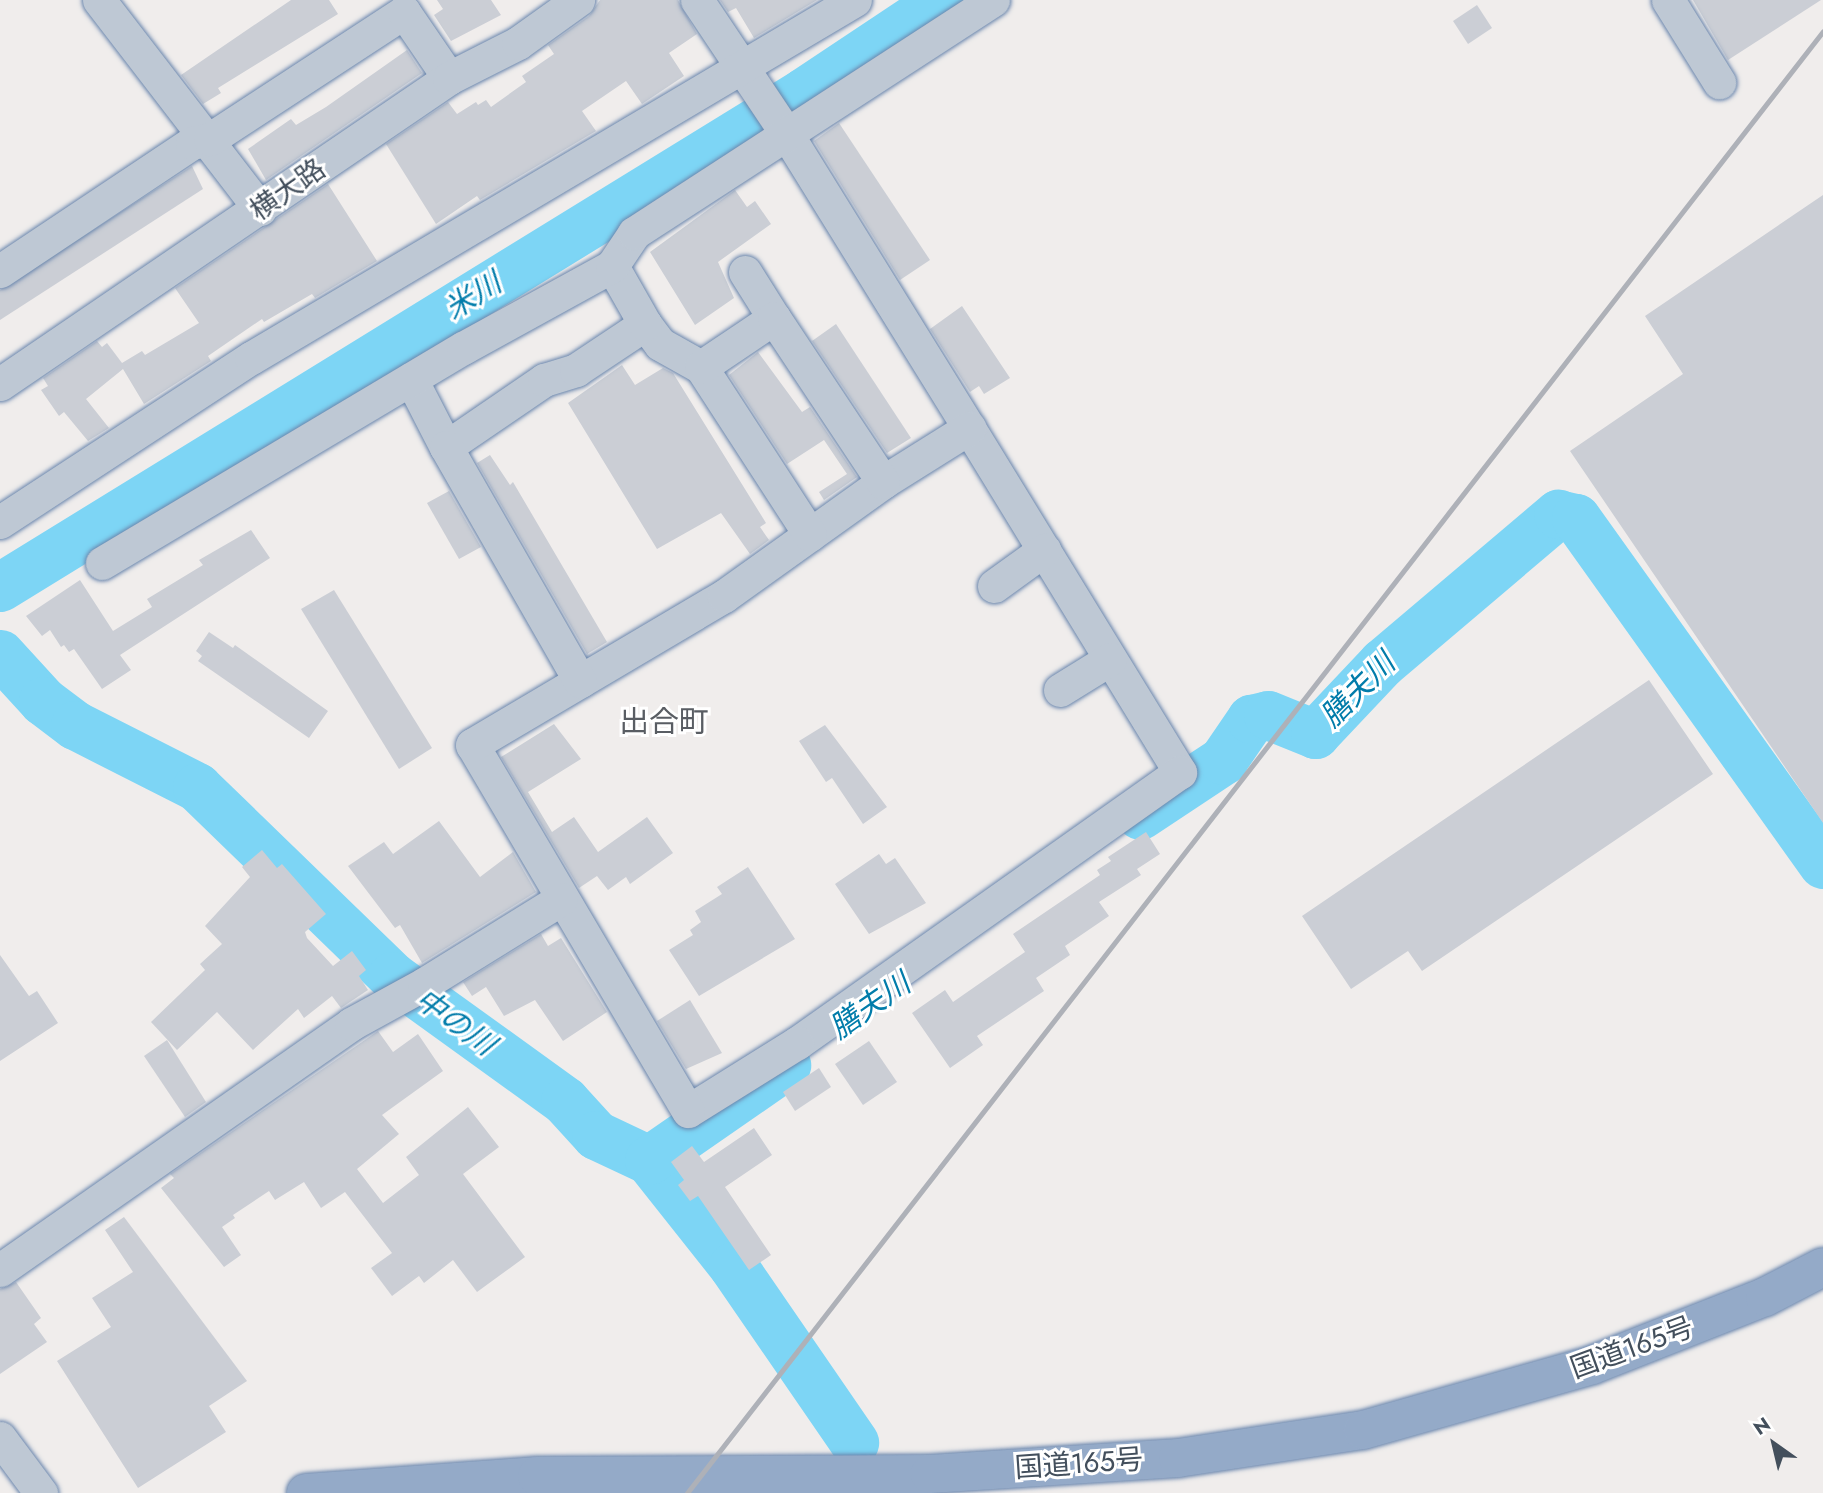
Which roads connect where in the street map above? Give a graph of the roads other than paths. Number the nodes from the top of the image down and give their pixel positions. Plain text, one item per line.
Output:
1 (99, 0) edge
2 (578, 0) edge
3 (697, 0) edge
4 (855, 0) edge
5 (993, 0) edge
6 (1668, 0) edge
7 (746, 69) junction
8 (449, 78) junction
9 (1719, 82) dead end
10 (785, 132) junction
11 (211, 139) junction
12 (260, 209) junction
13 (612, 266) junction
14 (0, 271) edge
15 (745, 272) dead end
16 (774, 318) junction
17 (645, 324) junction
18 (701, 368) junction
19 (411, 379) junction
20 (0, 384) edge
21 (970, 428) junction
22 (446, 447) junction
23 (883, 482) junction
24 (0, 522) edge
25 (810, 535) junction
26 (1044, 550) junction
27 (102, 563) dead end
28 (994, 586) dead end
29 (1110, 659) junction
30 (580, 681) junction
31 (1060, 690) dead end
32 (561, 899) junction
33 (1823, 1267) edge
34 (0, 1270) edge
35 (0, 1438) edge
36 (312, 1492) edge
37 (41, 1493) edge

1 - 11 street
2 - 8 street, 横大路
3 - 7 street
4 - 7 street
5 - 10 street
6 - 9 street
7 - 10 street
7 - 24 street
8 - 11 street
8 - 12 street, 横大路
10 - 13 street
10 - 21 street
11 - 12 street
11 - 14 street
12 - 20 street, 横大路
13 - 17 street
13 - 19 street
15 - 16 street
16 - 18 street
16 - 23 street
17 - 18 street
17 - 22 street
18 - 25 street
19 - 22 street
19 - 27 street
21 - 23 street
21 - 26 street
22 - 30 street
23 - 25 street
25 - 30 street
26 - 28 street
26 - 29 street
29 - 31 street
29 - 32 street
30 - 32 street
32 - 34 street
33 - 36 highway, 国道165号
35 - 37 street

